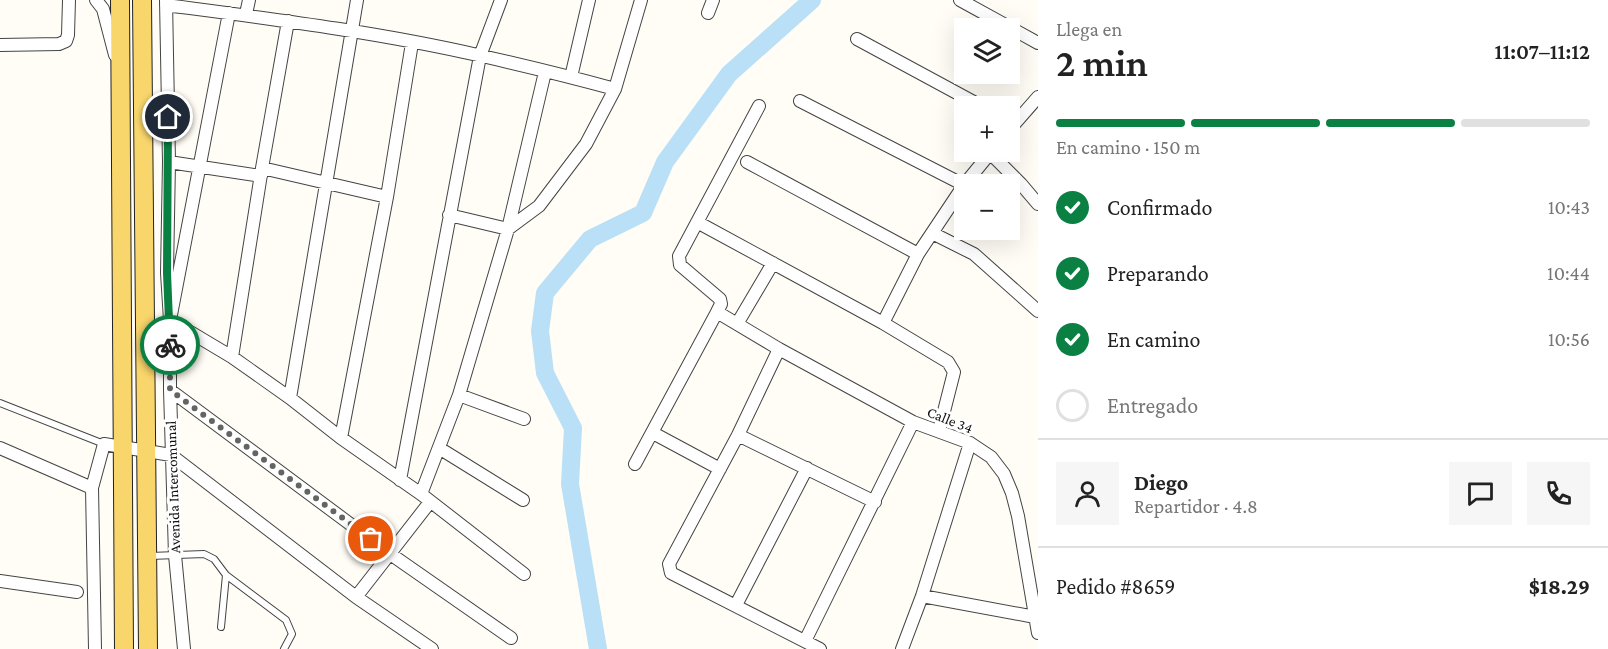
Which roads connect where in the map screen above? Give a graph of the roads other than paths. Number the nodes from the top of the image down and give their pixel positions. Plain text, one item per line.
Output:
1 (69, 0) edge
2 (96, 0) edge
3 (120, 0) edge
4 (142, 0) edge
5 (249, 0) edge
6 (357, 0) edge
7 (501, 0) edge
8 (589, 0) edge
9 (641, 0) edge
10 (713, 0) edge
11 (960, 0) edge
12 (166, 2) edge
13 (229, 13) junction
14 (708, 13) dead end
15 (246, 14) junction
16 (288, 21) junction
17 (352, 32) junction
18 (857, 39) dead end
19 (412, 43) junction
20 (1038, 43) edge
21 (0, 45) edge
22 (480, 56) junction
23 (545, 72) junction
24 (120, 76) junction
25 (571, 77) junction
26 (615, 89) junction
27 (962, 96) edge
28 (1038, 97) edge
29 (800, 101) dead end
30 (759, 106) dead end
31 (1020, 116) edge
32 (169, 162) junction
33 (747, 162) dead end
34 (983, 162) edge
35 (1000, 162) edge
36 (200, 167) junction
37 (261, 172) junction
38 (973, 174) edge
39 (954, 180) edge
40 (325, 181) junction
41 (387, 197) junction
42 (954, 200) edge
43 (1038, 204) edge
44 (449, 214) junction
45 (697, 222) junction
46 (508, 229) junction
47 (932, 233) junction
48 (918, 254) junction
49 (773, 262) junction
50 (1038, 311) edge
51 (717, 312) junction
52 (170, 320) junction
53 (882, 323) junction
54 (737, 324) junction
55 (780, 349) junction
56 (232, 357) junction
57 (170, 390) junction
58 (459, 395) junction
59 (290, 398) junction
60 (0, 403) edge
61 (524, 419) dead end
62 (913, 422) junction
63 (939, 431) junction
64 (653, 433) junction
65 (738, 435) junction
66 (341, 438) junction
67 (969, 443) junction
68 (104, 444) junction
69 (0, 448) edge
70 (123, 448) junction
71 (439, 448) junction
72 (147, 452) junction
73 (171, 455) junction
74 (635, 464) dead end
75 (807, 468) junction
76 (720, 469) junction
77 (400, 480) junction
78 (92, 488) junction
79 (425, 498) junction
80 (523, 500) dead end
81 (875, 502) junction
82 (389, 553) junction
83 (175, 555) junction
84 (146, 557) junction
85 (524, 574) dead end
86 (226, 575) junction
87 (0, 581) edge
88 (76, 592) dead end
89 (922, 596) junction
90 (356, 597) junction
91 (736, 605) junction
92 (1035, 617) junction
93 (221, 627) dead end
94 (1038, 633) edge
95 (511, 638) dead end
96 (805, 641) junction
97 (425, 647) edge
98 (95, 649) edge
99 (124, 649) edge
100 (148, 649) edge
101 (184, 649) edge
102 (284, 649) edge
103 (820, 649) edge
104 (902, 649) edge

1 - 21 street
2 - 24 street
3 - 24 main road
4 - 72 main road, Avenida Intercomunal
5 - 15 street
6 - 17 street
7 - 22 street
8 - 25 street
9 - 26 street
10 - 14 street
11 - 20 street
12 - 13 street
12 - 32 street, Avenida Intercomunal
13 - 15 street
13 - 36 street
15 - 16 street
16 - 17 street
16 - 37 street
17 - 19 street
17 - 40 street
18 - 27 street
19 - 22 street
19 - 41 street
22 - 23 street
22 - 44 street
23 - 25 street
23 - 46 street
24 - 70 main road
25 - 26 street
26 - 46 street
28 - 31 street
29 - 39 street
30 - 45 street
32 - 36 street
32 - 52 street, Avenida Intercomunal
33 - 48 street
34 - 38 street
35 - 43 street
36 - 37 street
36 - 52 street
37 - 40 street
37 - 56 street
40 - 41 street
40 - 59 street
41 - 66 street
42 - 47 street
44 - 46 street
44 - 77 street
45 - 49 street
45 - 51 street
46 - 58 street
47 - 48 street
47 - 50 street
48 - 53 street
49 - 53 street
49 - 54 street
51 - 54 street, Calle 34
51 - 64 street
52 - 56 street
52 - 57 street, Avenida Intercomunal
53 - 63 street
54 - 55 street, Calle 34
55 - 62 street, Calle 34
55 - 65 street
56 - 59 street
57 - 73 street, Avenida Intercomunal
57 - 82 street
58 - 61 street
58 - 71 street
59 - 66 street
60 - 68 lane
62 - 63 street, Calle 34
62 - 81 street
63 - 67 street, Calle 34
64 - 74 street
64 - 76 street
65 - 75 street
65 - 76 street
66 - 77 street
67 - 89 street
67 - 92 street, Calle 34
68 - 70 street
68 - 78 street
69 - 78 street
70 - 72 street
70 - 99 main road
71 - 79 street
71 - 80 street
72 - 73 street
72 - 84 main road, Avenida Intercomunal
73 - 83 street, Avenida Intercomunal
73 - 90 street
75 - 81 street
75 - 91 street
76 - 91 street
77 - 79 street
78 - 98 street
79 - 82 street
79 - 85 street
81 - 96 street
82 - 90 street
82 - 95 street
83 - 84 lane
83 - 86 lane
83 - 101 street, Avenida Intercomunal
84 - 100 main road, Avenida Intercomunal
86 - 93 lane
86 - 102 lane
87 - 88 street
89 - 92 street
89 - 104 street
90 - 97 street
91 - 96 street
92 - 94 street, Calle 34
96 - 103 street

